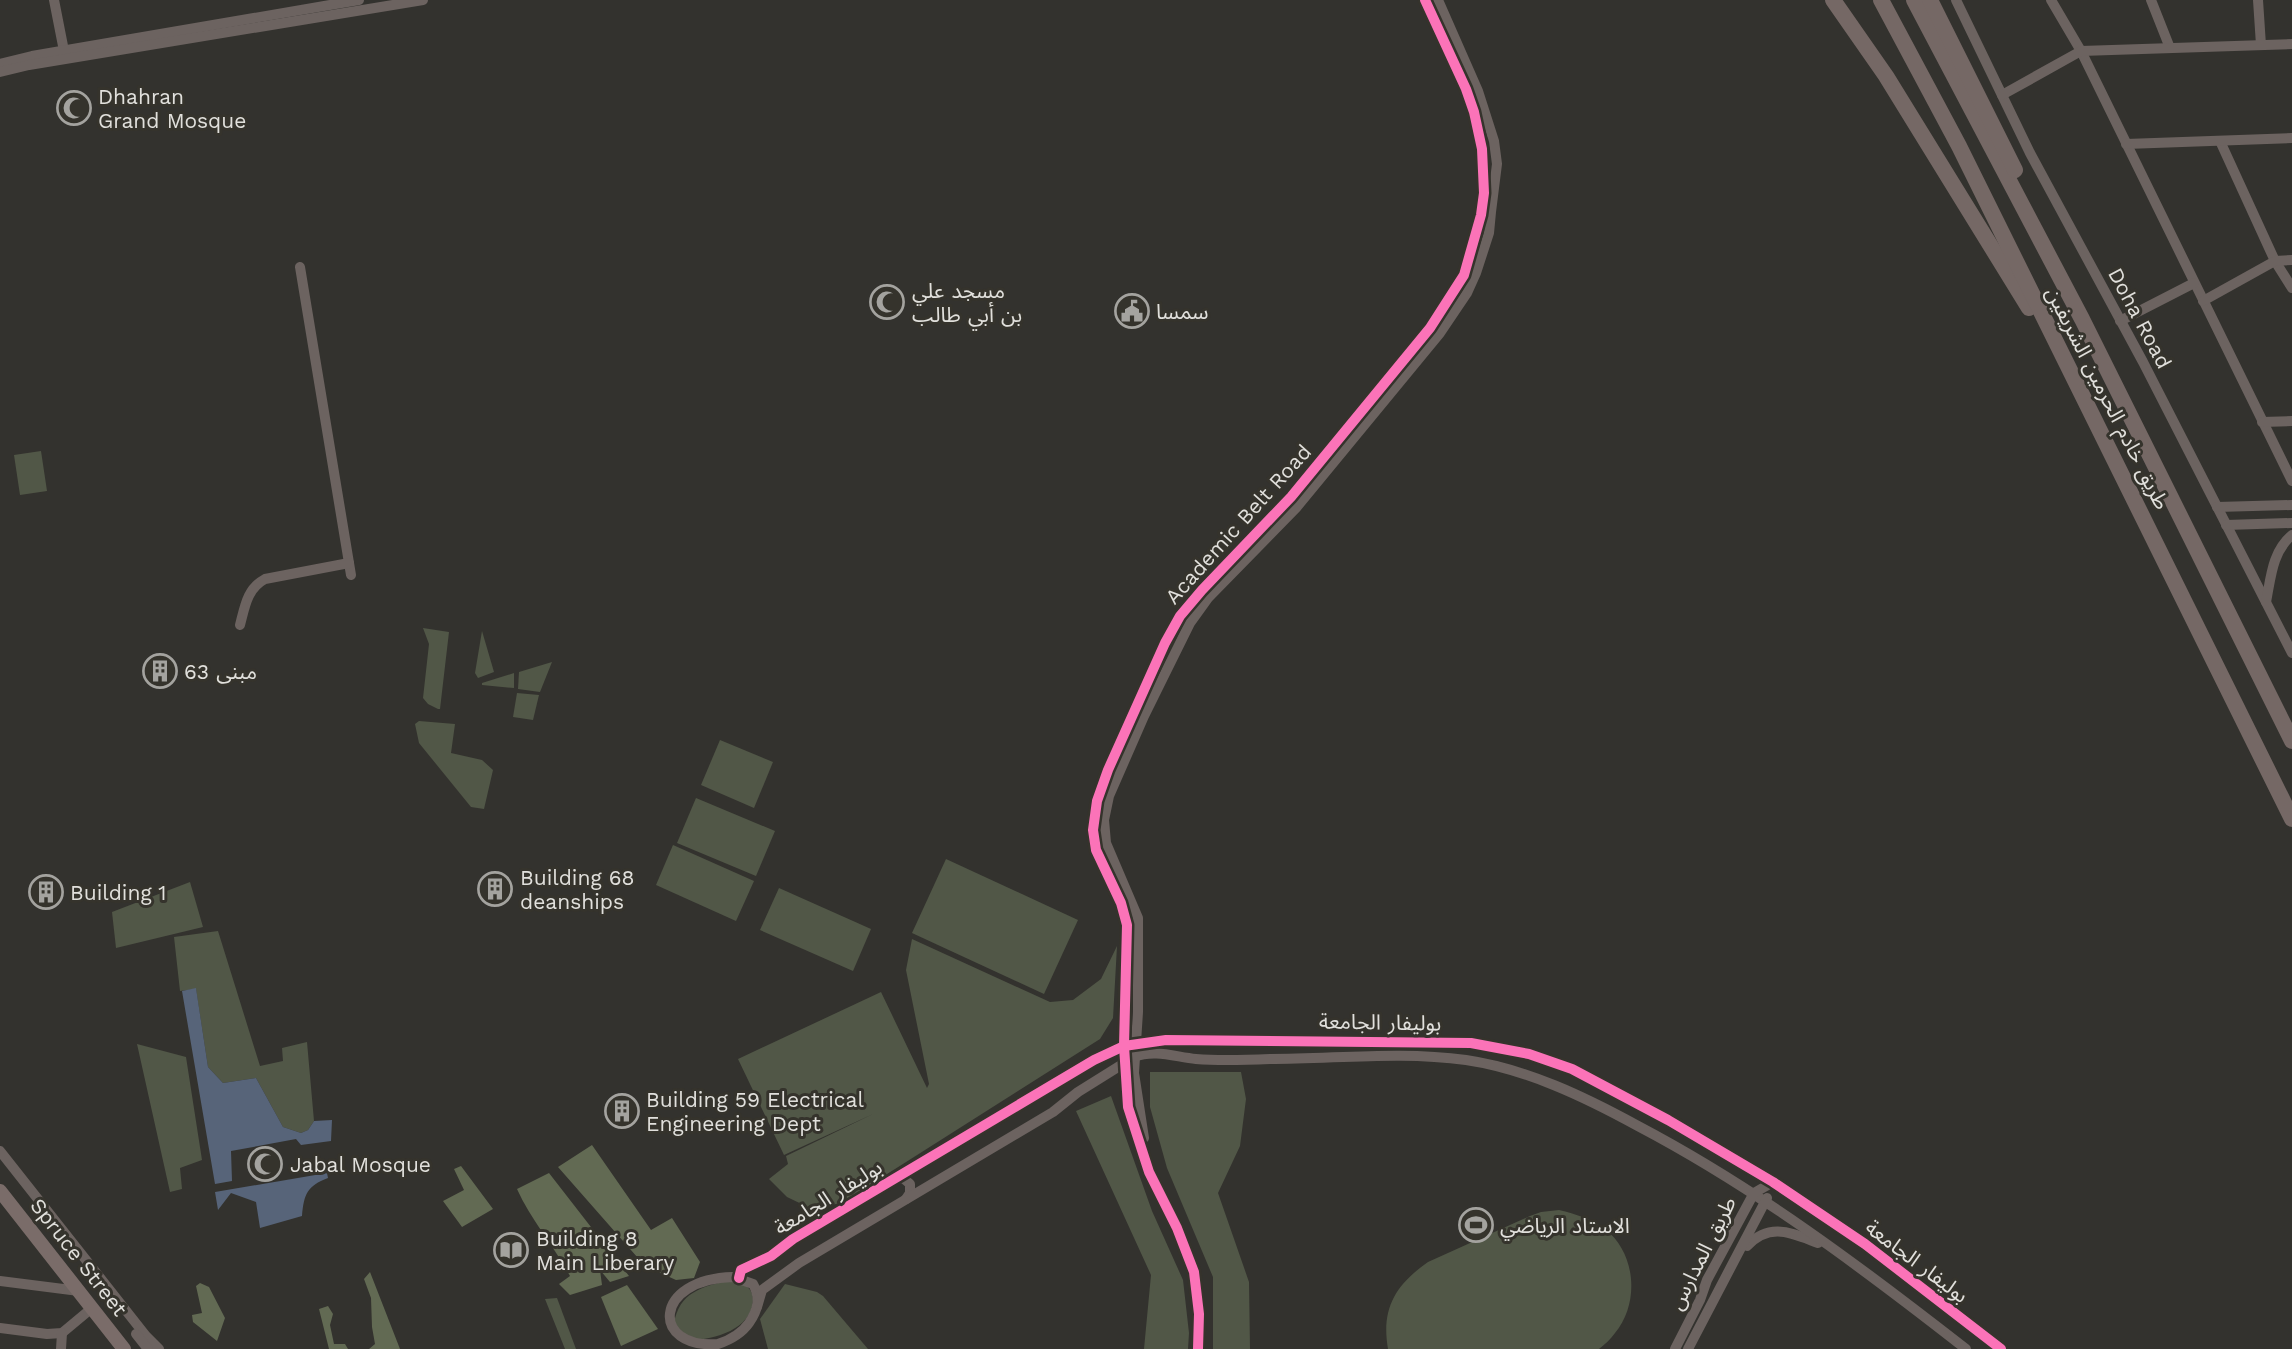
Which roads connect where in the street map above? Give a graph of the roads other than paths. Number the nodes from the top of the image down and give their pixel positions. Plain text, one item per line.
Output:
1 (54, 0) edge
2 (359, 0) edge
3 (423, 0) edge
4 (1425, 0) edge
5 (1438, 0) edge
6 (1833, 0) edge
7 (1881, 0) edge
8 (1913, 0) edge
9 (1930, 0) edge
10 (1956, 0) edge
11 (2051, 0) edge
12 (2151, 0) edge
13 (2259, 0) edge
14 (2292, 44) edge
15 (2261, 45) junction
16 (2170, 48) junction
17 (2081, 51) junction
18 (65, 55) junction
19 (0, 64) edge
20 (0, 72) edge
21 (2002, 95) junction
22 (2292, 138) edge
23 (2220, 141) junction
24 (2126, 144) junction
25 (2292, 260) edge
26 (2275, 261) junction
27 (300, 267) dead end
28 (2194, 283) junction
29 (2292, 288) edge
30 (2203, 300) junction
31 (2082, 319) junction
32 (2120, 320) junction
33 (2292, 421) edge
34 (2262, 422) junction
35 (2104, 436) junction
36 (2292, 481) edge
37 (2292, 505) edge
38 (2217, 507) junction
39 (2292, 523) edge
40 (2226, 525) junction
41 (2292, 534) edge
42 (349, 563) junction
43 (351, 575) dead end
44 (2266, 602) junction
45 (240, 625) dead end
46 (2292, 653) edge
47 (2292, 741) edge
48 (2292, 819) edge
49 (1471, 1043) junction
50 (1129, 1045) junction
51 (1130, 1060) junction
52 (1468, 1060) junction
53 (0, 1151) edge
54 (0, 1162) edge
55 (892, 1179) junction
56 (1773, 1182) junction
57 (0, 1191) edge
58 (1754, 1193) junction
59 (906, 1199) junction
60 (5, 1202) edge
61 (1765, 1202) junction
62 (1834, 1249) junction
63 (1738, 1256) junction
64 (739, 1278) junction
65 (0, 1281) edge
66 (79, 1291) junction
67 (757, 1307) junction
68 (92, 1308) junction
69 (0, 1328) edge
70 (62, 1333) junction
71 (61, 1349) edge
72 (124, 1349) edge
73 (148, 1349) edge
74 (159, 1349) edge
75 (1198, 1349) edge
76 (1204, 1349) edge
77 (1675, 1349) edge
78 (1688, 1349) edge
79 (1966, 1349) edge
80 (2001, 1349) edge

1 - 18 street
2 - 18 street
3 - 18 street
4 - 50 street, Academic Belt Road
5 - 50 street, Academic Belt Road
6 - 35 highway
7 - 35 highway, طريق خادم الحرمين الشريفين
8 - 31 highway, طريق خادم الحرمين الشريفين
9 - 31 highway
10 - 21 street, Doha Road
11 - 17 street
12 - 16 street
13 - 15 street
14 - 15 street
15 - 16 street
16 - 17 street
17 - 21 street
17 - 24 street
18 - 19 street
18 - 20 street
21 - 32 street, Doha Road
22 - 23 street
23 - 24 street
23 - 26 street
24 - 28 street
25 - 26 street
26 - 29 street
26 - 30 street
27 - 42 street
28 - 30 street
28 - 32 street
30 - 34 street
31 - 47 highway, طريق خادم الحرمين الشريفين
32 - 38 street, Doha Road
33 - 34 street
34 - 36 street
35 - 48 highway, طريق خادم الحرمين الشريفين
37 - 38 street
38 - 40 street, Doha Road
39 - 40 street
40 - 44 street, Doha Road
41 - 44 street
42 - 43 street
42 - 45 street
44 - 46 street, Doha Road
49 - 50 street, بوليفار الجامعة
49 - 52 street
49 - 56 street, بوليفار الجامعة
50 - 51 street, Academic Belt Road
50 - 55 street, بوليفار الجامعة
51 - 52 street, بوليفار الجامعة
51 - 59 street, بوليفار الجامعة
51 - 75 street, Academic Belt Road
51 - 76 street, Academic Belt Road
52 - 58 street, بوليفار الجامعة
53 - 74 street
54 - 73 street
55 - 59 street
55 - 64 street, بوليفار الجامعة
56 - 58 street, طريق المدارس
56 - 61 street
56 - 80 street, بوليفار الجامعة
57 - 60 main road, Spruce Street
58 - 61 street, بوليفار الجامعة
58 - 77 street, طريق المدارس
59 - 67 street, بوليفار الجامعة
60 - 66 main road, Spruce Street
61 - 62 street, بوليفار الجامعة
61 - 63 street
62 - 63 street
62 - 79 street, بوليفار الجامعة
63 - 78 street
64 - 67 street
64 - 67 street
65 - 66 street
66 - 68 main road, Spruce Street
68 - 70 street
68 - 72 main road, Spruce Street
69 - 70 street
70 - 71 street

